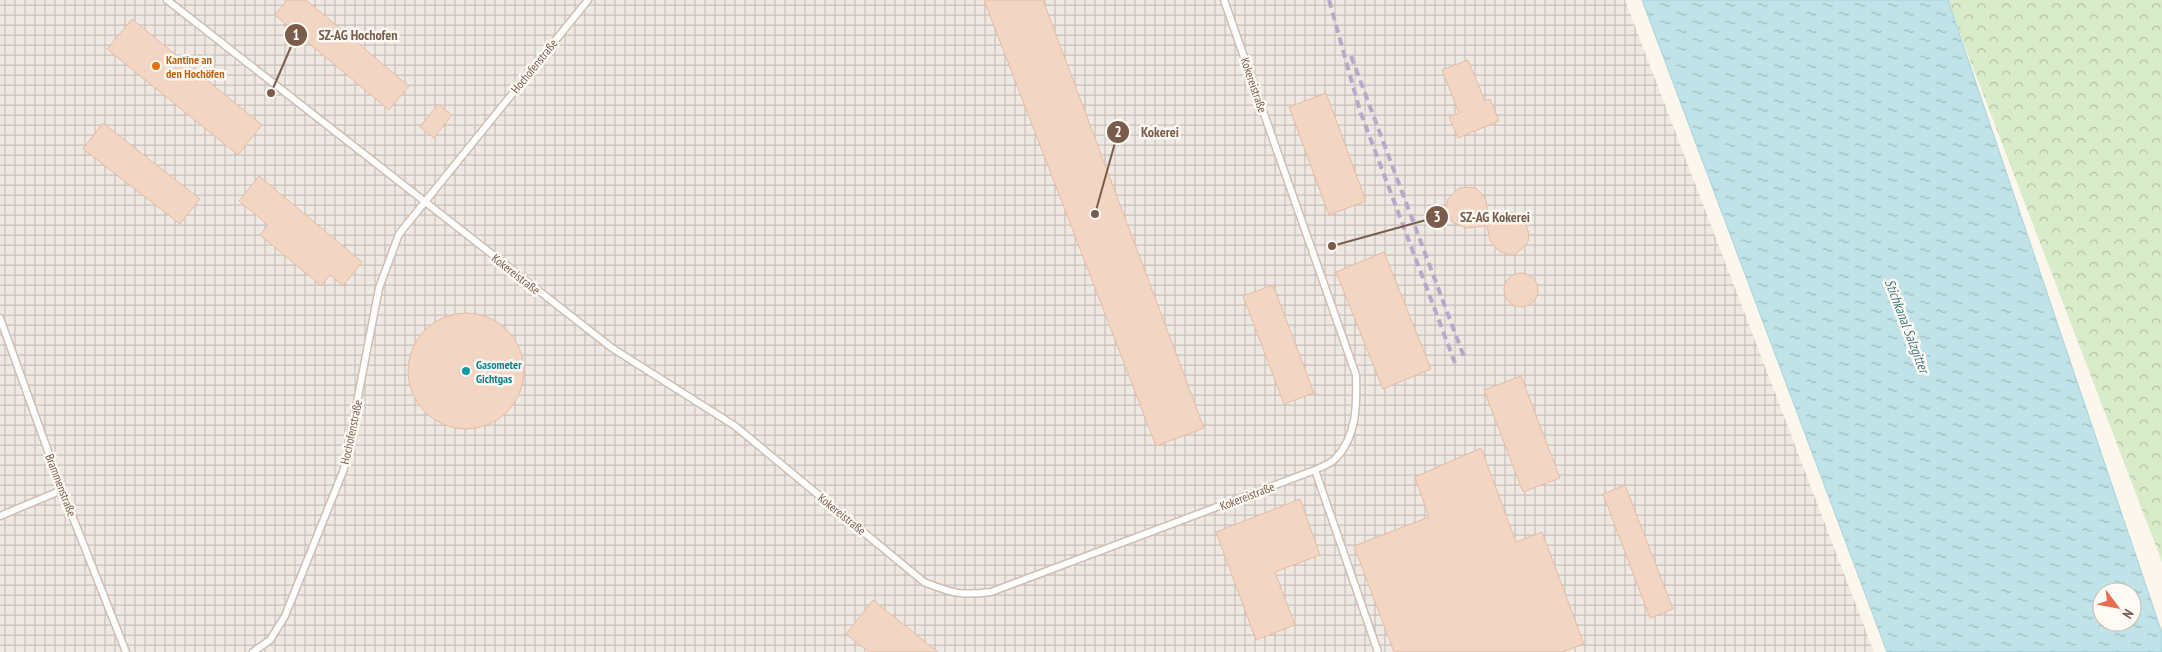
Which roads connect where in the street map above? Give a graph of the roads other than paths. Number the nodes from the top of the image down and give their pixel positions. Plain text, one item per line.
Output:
1 (167, 0) edge
2 (588, 0) edge
3 (1224, 0) edge
4 (424, 202) junction
5 (0, 318) edge
6 (1315, 470) junction
7 (62, 490) junction
8 (0, 516) edge
9 (126, 652) edge
10 (253, 652) edge
11 (1378, 652) edge

1 - 4 lane
2 - 4 lane, Hochofenstraße
3 - 6 lane, Kokereistraße
4 - 6 lane, Kokereistraße
4 - 10 lane, Hochofenstraße
5 - 7 lane, Brammenstraße
6 - 11 lane
7 - 8 lane
7 - 9 lane, Brammenstraße

